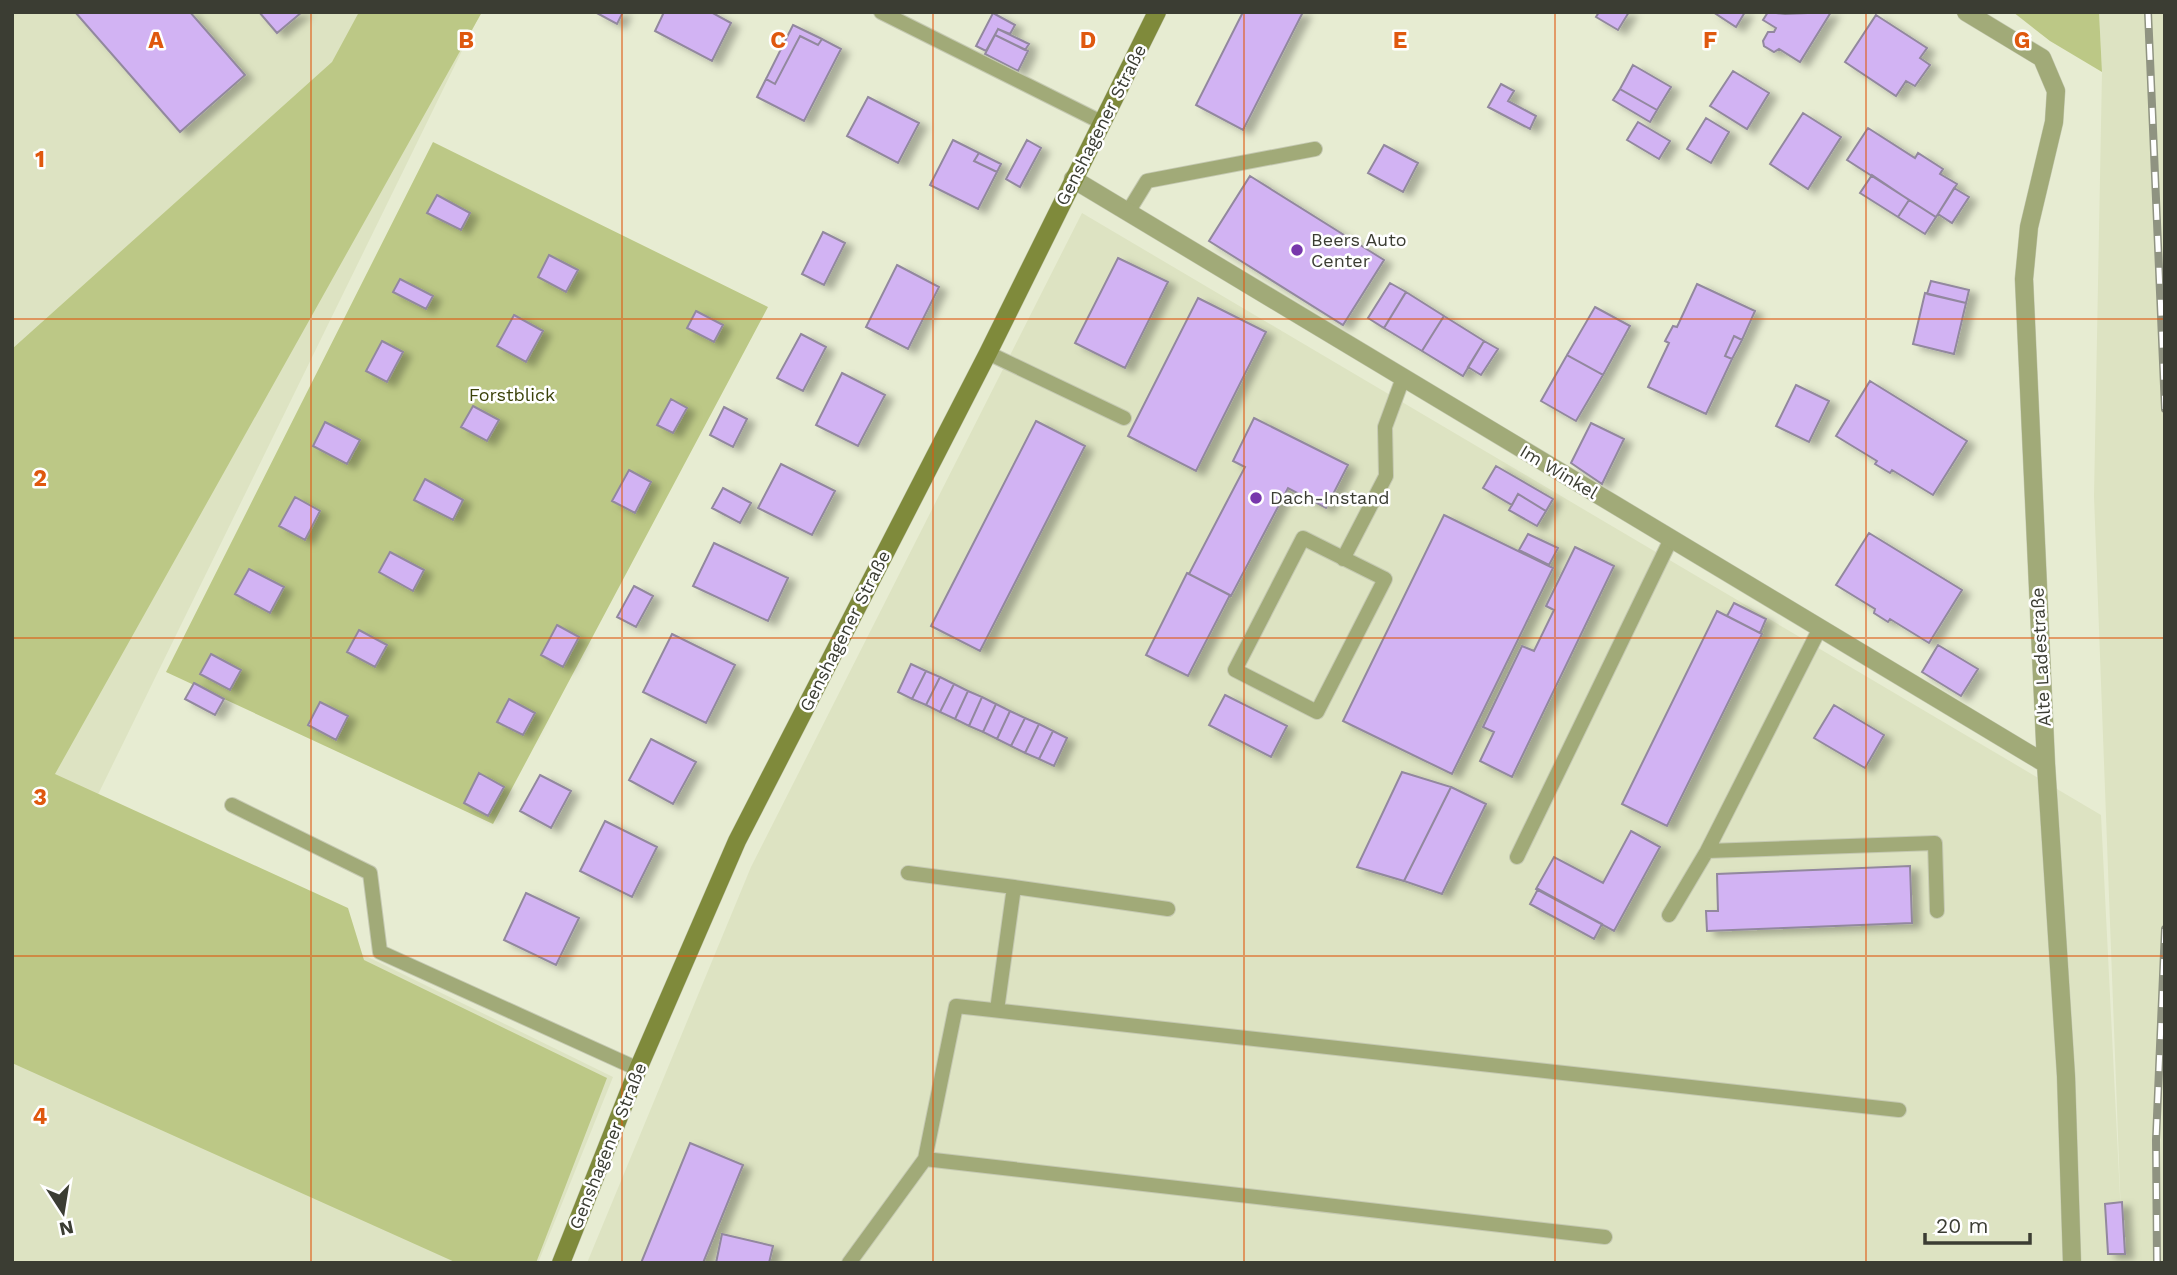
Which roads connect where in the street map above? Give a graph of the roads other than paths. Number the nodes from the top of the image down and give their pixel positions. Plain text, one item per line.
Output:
1 (881, 12) edge
2 (1157, 12) edge
3 (1966, 12) edge
4 (1101, 122) junction
5 (1315, 149) dead end
6 (1073, 180) junction
7 (1128, 212) junction
8 (988, 352) junction
9 (1403, 378) junction
10 (1124, 418) dead end
11 (1671, 539) junction
12 (1343, 558) junction
13 (1820, 628) junction
14 (2046, 764) junction
15 (232, 805) dead end
16 (1707, 850) junction
17 (1517, 857) dead end
18 (908, 873) dead end
19 (1014, 887) junction
20 (1168, 909) dead end
21 (1937, 911) dead end
22 (1670, 915) dead end
23 (997, 1010) junction
24 (638, 1069) junction
25 (1899, 1110) dead end
26 (925, 1159) junction
27 (1605, 1237) dead end
28 (561, 1263) edge
29 (849, 1263) edge
30 (2072, 1263) edge

1 - 4 lane
2 - 4 main road, Genshagener Straße
3 - 14 street, Alte Ladestraße
4 - 6 main road, Genshagener Straße
5 - 7 lane
6 - 7 street, Im Winkel
6 - 8 main road, Genshagener Straße
7 - 9 street, Im Winkel
8 - 10 lane
8 - 24 main road, Genshagener Straße
9 - 11 street, Im Winkel
9 - 12 lane
11 - 13 street, Im Winkel
11 - 17 lane
12 - 12 lane
13 - 14 street, Im Winkel
13 - 16 lane
14 - 30 street, Alte Ladestraße
15 - 24 lane
16 - 21 lane
16 - 22 lane
18 - 19 lane
19 - 20 lane
19 - 23 lane
23 - 25 lane
23 - 26 lane
24 - 28 main road, Genshagener Straße
26 - 27 lane
26 - 29 lane

